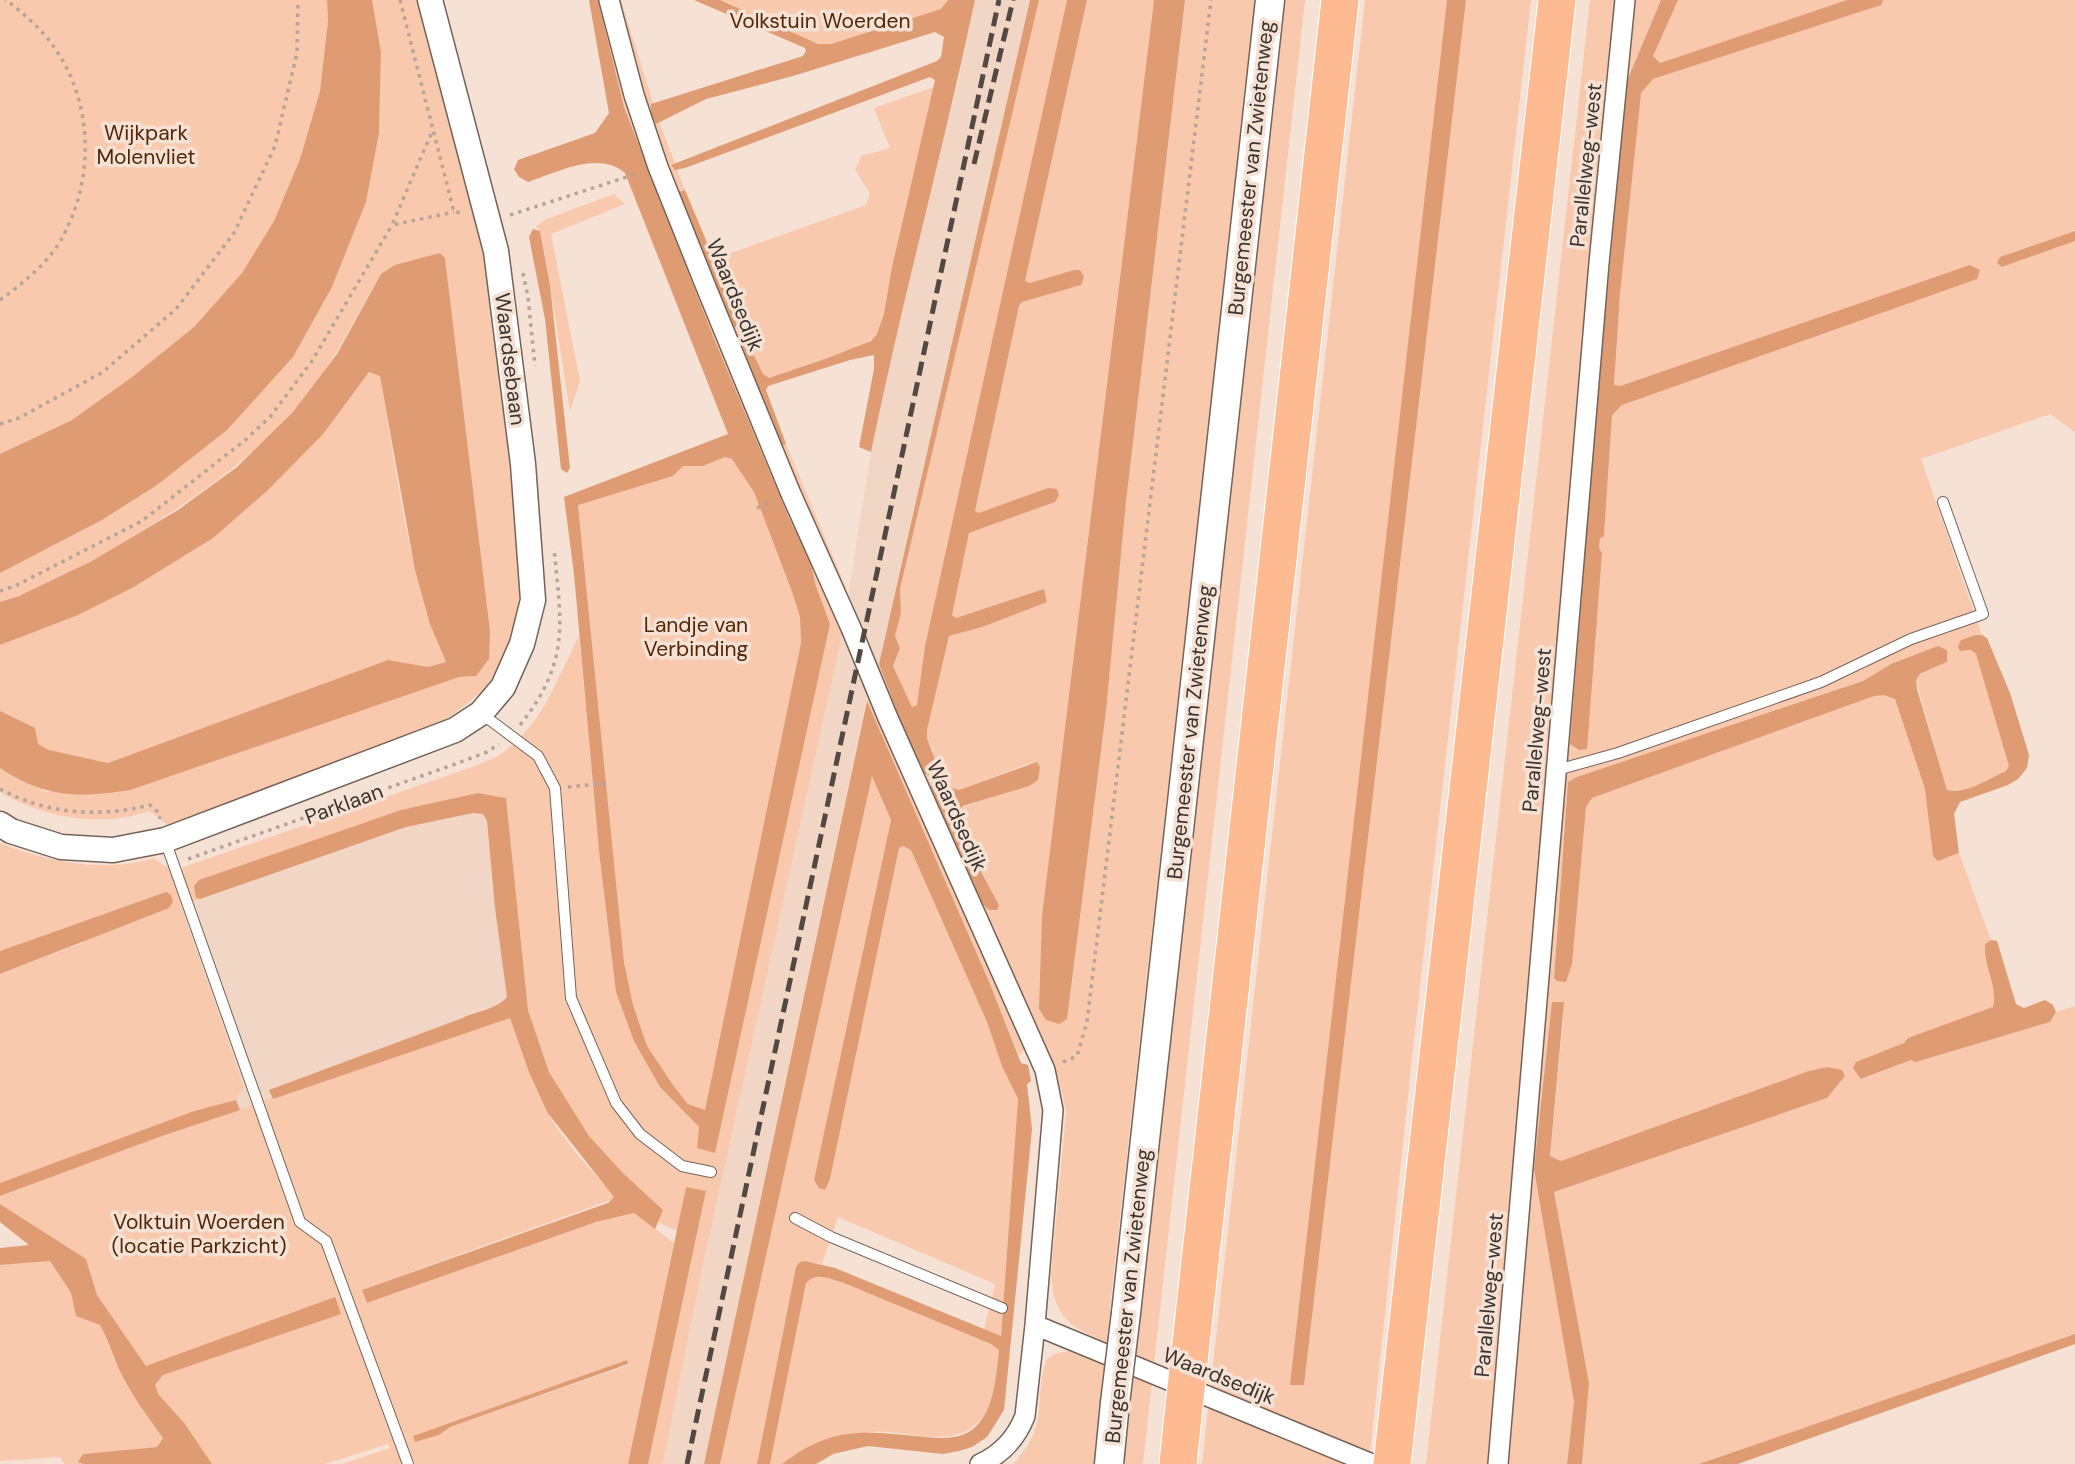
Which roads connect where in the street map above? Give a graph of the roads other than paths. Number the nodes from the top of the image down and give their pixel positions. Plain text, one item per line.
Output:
1 (430, 0) edge
2 (609, 0) edge
3 (1270, 0) edge
4 (1340, 0) edge
5 (1557, 0) edge
6 (1625, 0) edge
7 (1943, 502) dead end
8 (481, 713) junction
9 (1557, 770) junction
10 (0, 824) edge
11 (165, 840) junction
12 (711, 1172) dead end
13 (795, 1218) dead end
14 (1002, 1308) dead end
15 (1035, 1325) junction
16 (1386, 1456) edge
17 (408, 1464) edge
18 (980, 1464) edge
19 (1109, 1464) edge
20 (1178, 1464) edge
21 (1498, 1464) edge

1 - 8 street, Waardsebaan
2 - 15 street, Waardsedijk
3 - 19 main road, Burgemeester van Zwietenweg, bridge
4 - 20 highway, bridge
5 - 16 highway
6 - 9 street, Parallelweg-west
7 - 9 lane
8 - 11 street, Parklaan
8 - 12 lane
9 - 21 street, Parallelweg-west
10 - 11 street, Parklaan
11 - 17 lane
13 - 14 lane
15 - 16 street, Waardsedijk
15 - 18 street

